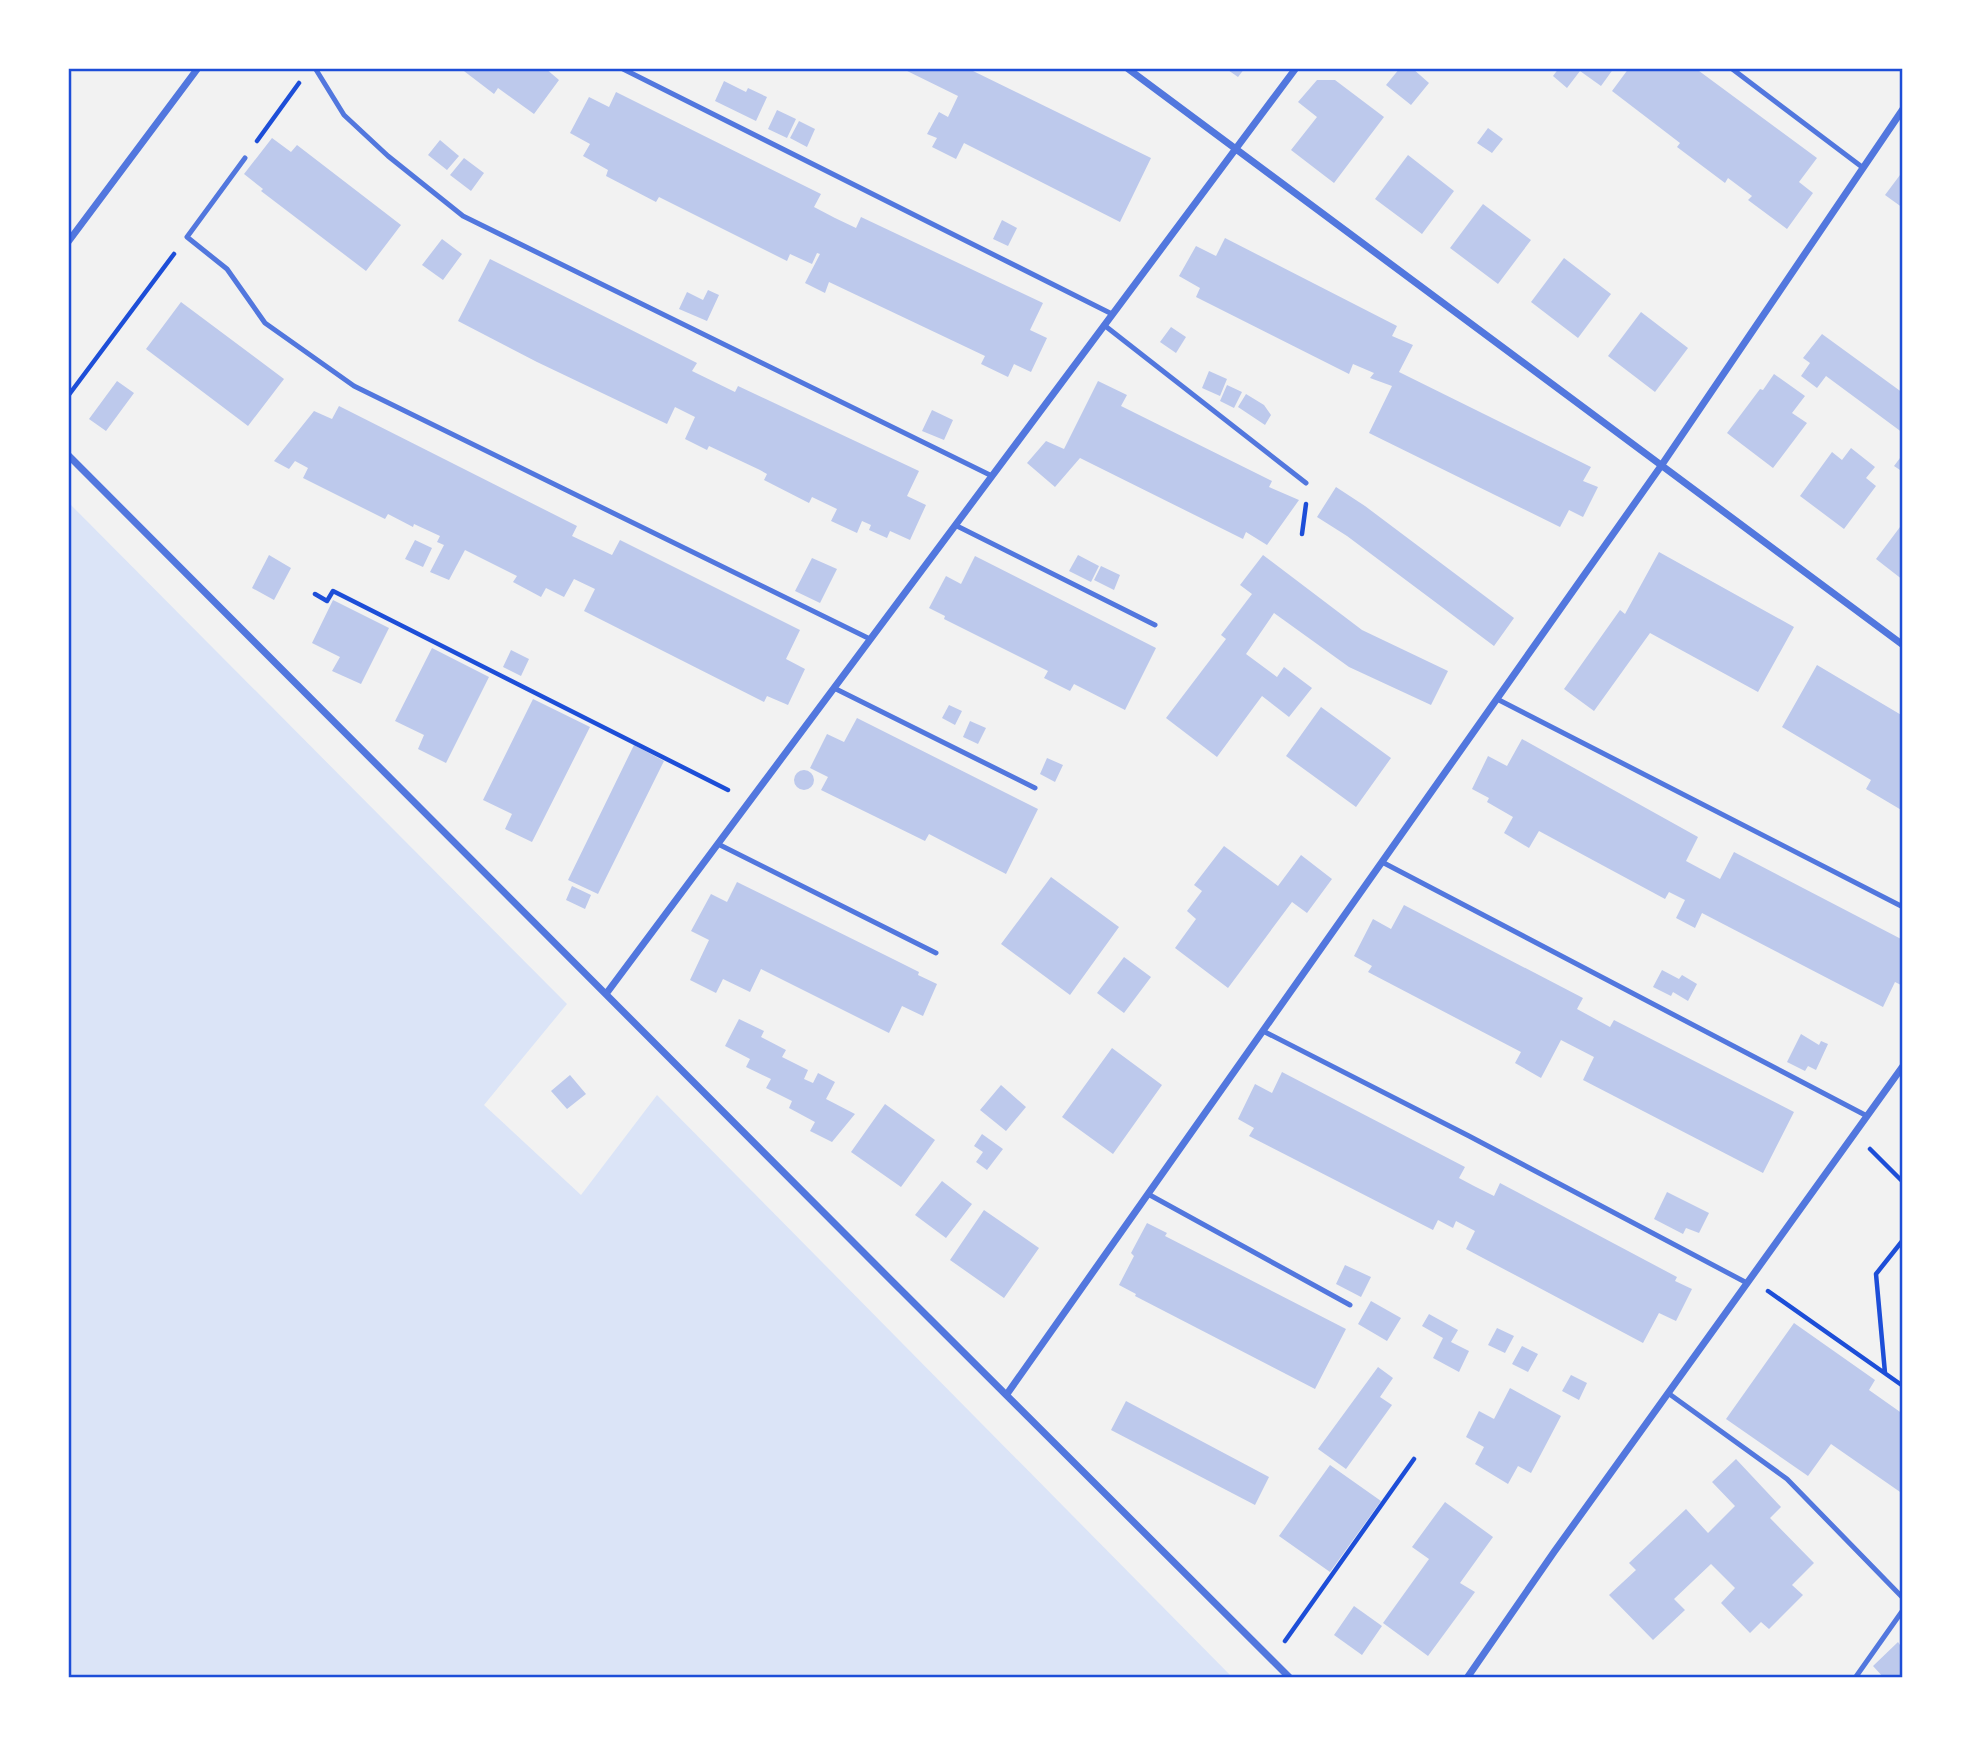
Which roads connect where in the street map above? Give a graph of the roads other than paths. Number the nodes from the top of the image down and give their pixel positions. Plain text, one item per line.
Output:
1 (198, 68) edge
2 (315, 68) edge
3 (621, 68) edge
4 (1127, 68) edge
5 (1296, 68) edge
6 (1731, 68) edge
7 (1903, 109) edge
8 (1236, 149) junction
9 (245, 158) road end
10 (1862, 167) junction
11 (68, 242) edge
12 (1112, 314) junction
13 (1104, 326) junction
14 (68, 455) edge
15 (1661, 466) junction
16 (992, 475) junction
17 (1306, 483) dead end
18 (955, 525) junction
19 (1155, 625) dead end
20 (870, 639) junction
21 (1903, 645) edge
22 (834, 688) junction
23 (1497, 699) junction
24 (1035, 788) dead end
25 (718, 844) junction
26 (1382, 862) junction
27 (1903, 907) edge
28 (936, 953) dead end
29 (606, 994) junction
30 (1263, 1031) junction
31 (1903, 1066) edge
32 (1867, 1116) junction
33 (1149, 1194) junction
34 (1749, 1281) junction
35 (1350, 1305) dead end
36 (1007, 1394) junction
37 (1668, 1394) junction
38 (1903, 1598) edge
39 (1903, 1610) edge
40 (1290, 1678) edge
41 (1467, 1678) edge
42 (1855, 1678) edge

1 - 11 street
2 - 16 lane
3 - 12 lane
4 - 8 street
5 - 8 street
6 - 10 lane
7 - 10 street
8 - 12 street
8 - 15 street
9 - 20 lane
10 - 15 street
12 - 13 street
13 - 16 street
13 - 17 lane
14 - 29 street
15 - 21 street
15 - 23 street
16 - 18 street
18 - 19 lane
18 - 20 street
20 - 22 street
22 - 24 lane
22 - 25 street
23 - 26 street
23 - 27 lane
25 - 28 lane
25 - 29 street
26 - 30 street
26 - 32 lane
29 - 36 street
30 - 33 street
30 - 34 lane
31 - 32 street
32 - 34 street
33 - 35 lane
33 - 36 street
34 - 37 street
36 - 40 street
37 - 38 lane
37 - 41 street
39 - 42 lane

